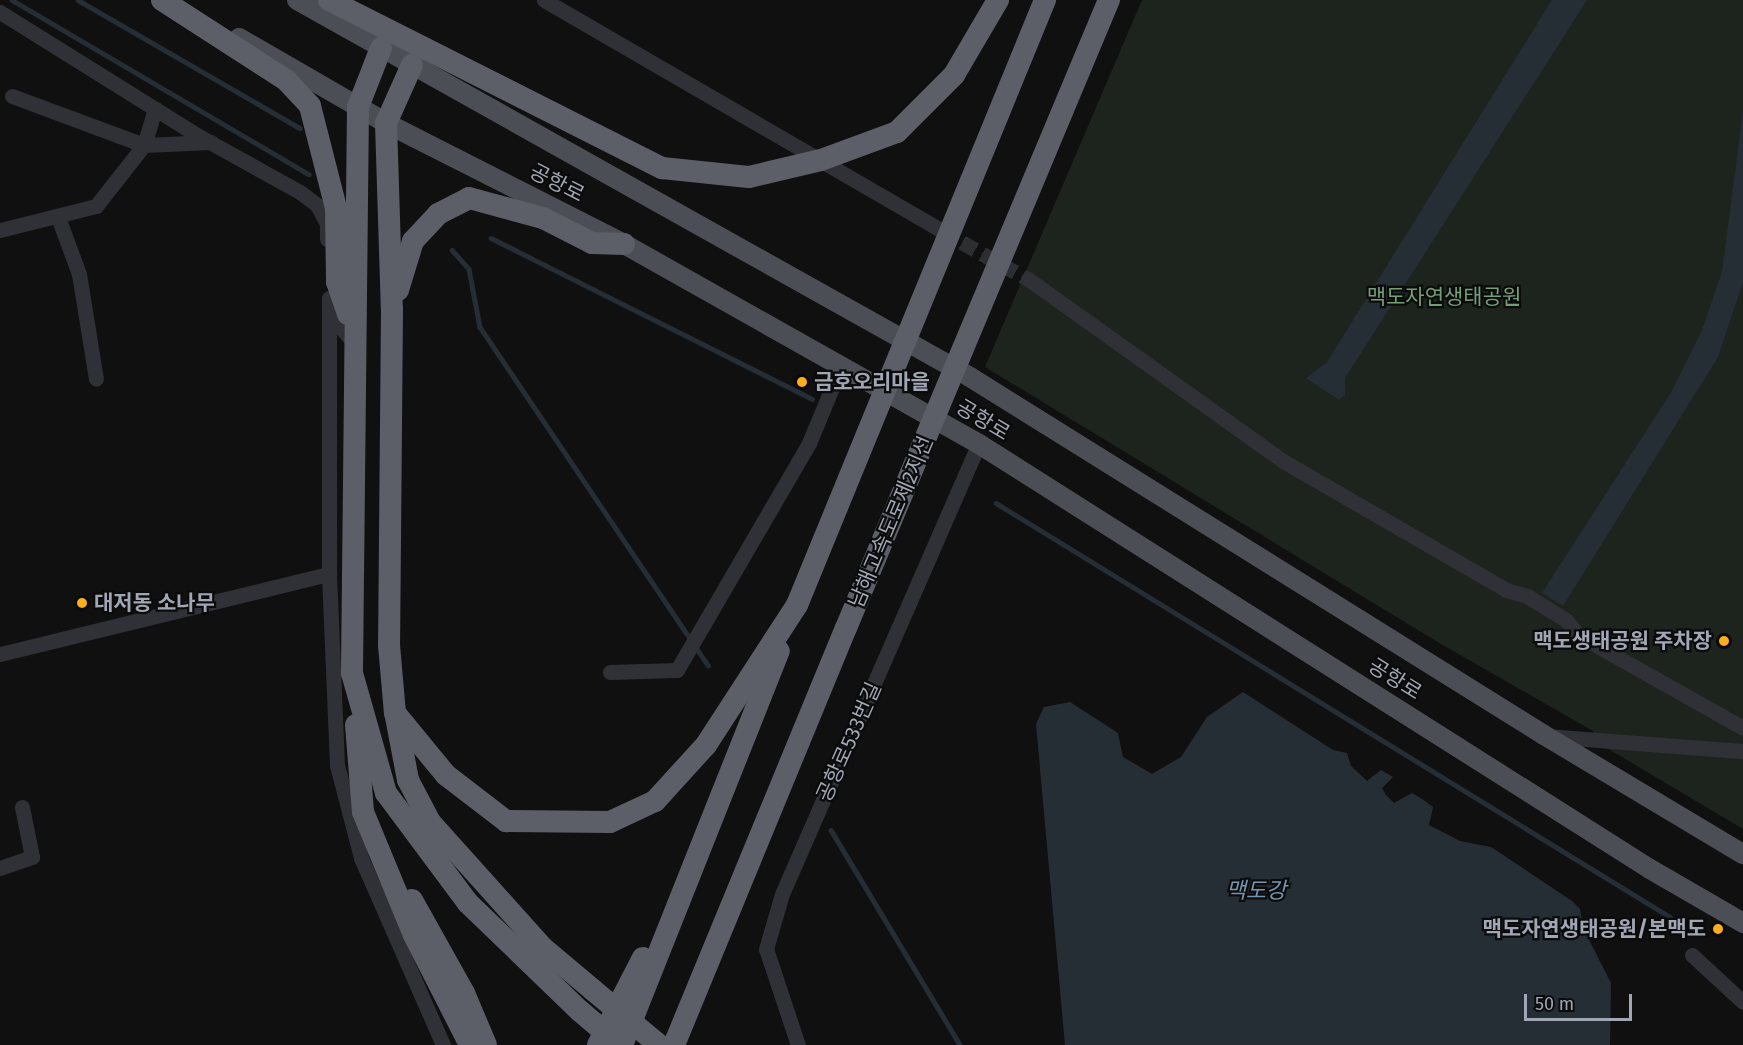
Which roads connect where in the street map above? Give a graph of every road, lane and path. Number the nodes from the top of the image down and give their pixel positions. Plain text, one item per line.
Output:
1 (162, 0) edge
2 (175, 0) edge
3 (297, 0) edge
4 (329, 0) edge
5 (544, 0) edge
6 (998, 0) edge
7 (1046, 0) edge
8 (1109, 0) edge
9 (0, 12) edge
10 (381, 48) junction
11 (412, 64) junction
12 (12, 96) dead end
13 (358, 107) junction
14 (155, 109) junction
15 (386, 123) junction
16 (211, 142) junction
17 (144, 145) junction
18 (58, 217) junction
19 (0, 230) edge
20 (942, 231) tunnel mouth
21 (624, 244) junction
22 (1028, 279) tunnel mouth
23 (329, 298) junction
24 (392, 309) junction
25 (354, 338) junction
26 (841, 366) junction
27 (96, 380) dead end
28 (979, 444) junction
29 (329, 574) junction
30 (797, 605) junction
31 (0, 654) edge
32 (610, 672) dead end
33 (352, 673) junction
34 (395, 713) junction
35 (1743, 728) edge
36 (1544, 735) junction
37 (1743, 751) edge
38 (22, 807) dead end
39 (363, 812) junction
40 (706, 834) junction
41 (1743, 854) edge
42 (0, 868) edge
43 (1743, 923) edge
44 (1692, 955) dead end
45 (1743, 1002) edge
46 (442, 1045) edge
47 (470, 1045) edge
48 (486, 1045) edge
49 (598, 1045) edge
50 (621, 1045) edge
51 (659, 1045) edge
52 (674, 1045) edge
53 (798, 1045) edge

1 - 25 highway
2 - 13 main road, 공항로
3 - 10 main road, 공항로
4 - 6 highway, bridge
5 - 20 street
7 - 30 highway, bridge
8 - 52 highway, 남해고속도로제2지선, bridge
9 - 14 street
10 - 11 main road, 공항로
10 - 13 highway
11 - 15 highway
11 - 36 main road, 공항로
12 - 17 street
13 - 15 main road, 공항로
13 - 25 highway
14 - 16 street
14 - 17 street
15 - 21 main road, 공항로
15 - 24 highway
16 - 17 street
16 - 23 street
17 - 18 street
18 - 19 street
18 - 27 street
21 - 24 highway
21 - 26 main road, 공항로
22 - 35 street
23 - 25 street
23 - 29 street
24 - 34 highway
25 - 33 highway
26 - 28 main road, 공항로
26 - 32 street
28 - 43 main road, 공항로
28 - 53 street, 공항로533번길
29 - 31 street
29 - 46 street
30 - 34 highway
30 - 40 highway
33 - 39 highway
33 - 50 highway, bridge
34 - 51 highway, bridge
36 - 37 street
36 - 41 main road, 공항로
38 - 42 street
39 - 47 highway
39 - 48 highway
40 - 49 highway
40 - 50 highway
44 - 45 street

